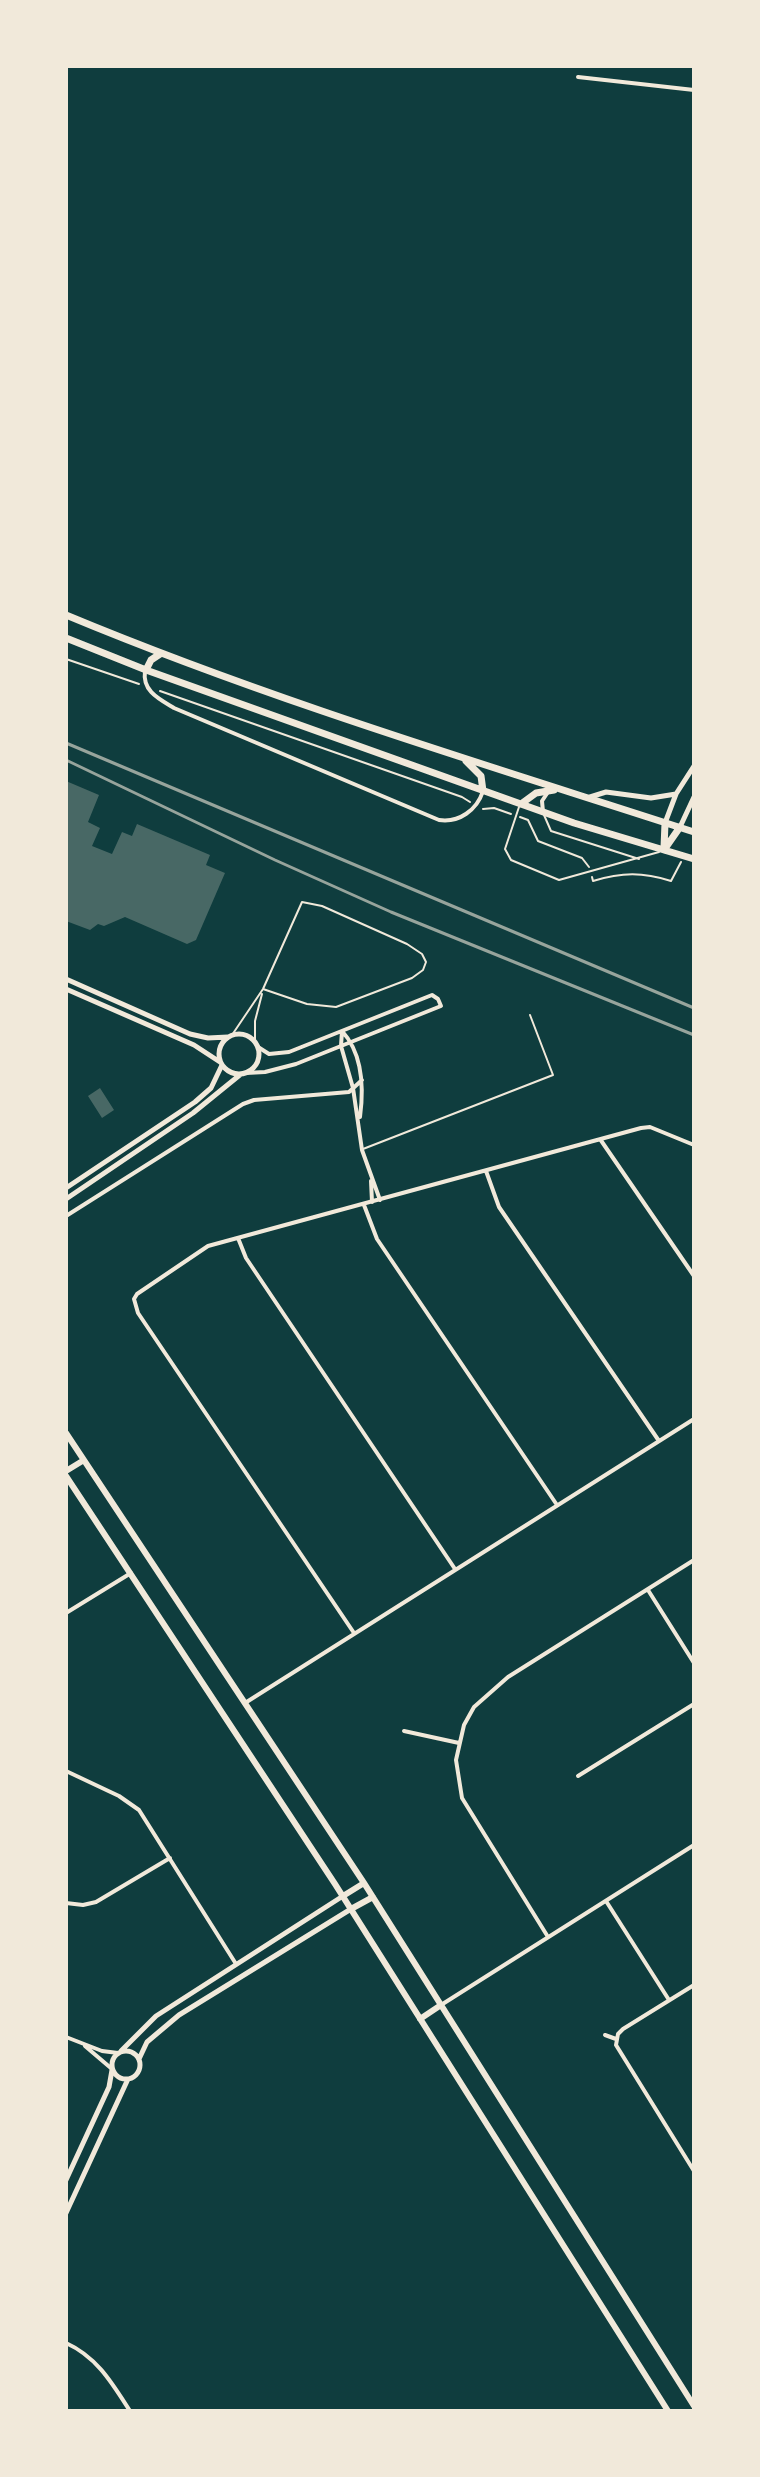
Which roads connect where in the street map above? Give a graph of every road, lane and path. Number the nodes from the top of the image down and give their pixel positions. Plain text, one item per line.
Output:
1 (578, 77) dead end
2 (694, 90) edge
3 (66, 615) edge
4 (66, 638) edge
5 (160, 654) junction
6 (66, 659) edge
7 (146, 670) junction
8 (146, 686) junction
9 (461, 757) junction
10 (694, 766) edge
11 (553, 790) junction
12 (483, 791) junction
13 (676, 794) junction
14 (694, 797) edge
15 (585, 799) junction
16 (521, 804) junction
17 (475, 806) junction
18 (543, 812) junction
19 (516, 815) junction
20 (665, 823) junction
21 (680, 827) junction
22 (694, 832) edge
23 (664, 850) junction
24 (640, 859) junction
25 (694, 859) edge
26 (590, 871) junction
27 (671, 881) dead end
28 (66, 979) edge
29 (76, 984) junction
30 (263, 989) junction
31 (69, 991) edge
32 (530, 1015) dead end
33 (342, 1031) junction
34 (230, 1036) junction
35 (351, 1041) junction
36 (256, 1045) junction
37 (341, 1046) junction
38 (359, 1061) junction
39 (221, 1063) junction
40 (350, 1073) junction
41 (243, 1074) junction
42 (362, 1080) junction
43 (353, 1088) junction
44 (360, 1123) junction
45 (600, 1139) junction
46 (694, 1145) edge
47 (362, 1150) junction
48 (486, 1171) junction
49 (371, 1178) junction
50 (66, 1188) edge
51 (66, 1199) edge
52 (380, 1200) junction
53 (372, 1202) junction
54 (364, 1204) junction
55 (66, 1216) edge
56 (238, 1238) junction
57 (694, 1276) edge
58 (694, 1419) edge
59 (66, 1433) edge
60 (659, 1441) junction
61 (84, 1460) junction
62 (66, 1474) edge
63 (557, 1505) junction
64 (694, 1560) edge
65 (455, 1569) junction
66 (131, 1573) junction
67 (648, 1590) junction
68 (66, 1613) edge
69 (354, 1633) junction
70 (694, 1663) edge
71 (245, 1703) junction
72 (694, 1704) edge
73 (404, 1731) dead end
74 (459, 1743) junction
75 (66, 1771) edge
76 (578, 1776) dead end
77 (694, 1845) edge
78 (170, 1858) junction
79 (364, 1883) junction
80 (343, 1896) junction
81 (373, 1897) junction
82 (606, 1901) junction
83 (66, 1903) edge
84 (351, 1909) junction
85 (548, 1937) junction
86 (237, 1965) junction
87 (243, 1975) junction
88 (694, 1985) edge
89 (669, 2000) junction
90 (441, 2005) junction
91 (420, 2019) junction
92 (605, 2035) dead end
93 (66, 2037) edge
94 (616, 2039) junction
95 (83, 2045) junction
96 (119, 2052) junction
97 (139, 2059) junction
98 (112, 2070) junction
99 (128, 2079) junction
100 (694, 2171) edge
101 (66, 2180) edge
102 (66, 2213) edge
103 (66, 2343) edge
104 (694, 2406) edge
105 (130, 2411) edge
106 (668, 2411) edge

1 - 2 street
3 - 5 highway
4 - 7 highway
5 - 7 highway
5 - 9 highway
6 - 8 path
7 - 8 street
7 - 12 highway
8 - 17 path
8 - 17 street
9 - 11 highway
9 - 12 highway
10 - 13 street
11 - 15 highway
11 - 16 highway
11 - 18 street
12 - 16 highway
12 - 17 street
13 - 15 street
13 - 20 street
14 - 21 street
15 - 20 highway
16 - 18 highway
16 - 19 lane
17 - 19 path
18 - 23 highway
18 - 24 lane
19 - 26 path
19 - 26 lane
20 - 21 highway
20 - 23 highway
21 - 22 highway
21 - 23 highway
23 - 24 lane
23 - 25 highway
24 - 26 lane
26 - 27 path
28 - 29 street
29 - 31 street
29 - 34 street
30 - 30 lane
30 - 34 lane
30 - 36 lane
31 - 39 street
32 - 47 lane
33 - 35 street
33 - 35 street
33 - 36 street
33 - 37 street
34 - 36 street
34 - 39 street
35 - 37 street
35 - 38 street
36 - 41 street
37 - 40 street
37 - 41 street
38 - 40 street
38 - 42 street
39 - 41 street
39 - 50 street
40 - 42 street
40 - 43 street
41 - 51 street
42 - 43 street
42 - 44 street
43 - 44 street
43 - 55 street
44 - 47 street
45 - 46 street
45 - 48 street
45 - 57 street
47 - 49 street
48 - 52 street
48 - 60 street
49 - 52 street
49 - 53 street
52 - 53 street
53 - 54 street
54 - 56 street
54 - 63 street
56 - 65 street
56 - 69 street
58 - 60 street
59 - 61 main road
60 - 63 street
61 - 62 main road
61 - 71 main road
62 - 66 main road
63 - 65 street
64 - 67 street
65 - 69 street
66 - 68 street
66 - 80 main road
67 - 70 street
67 - 74 street
69 - 71 street
71 - 79 main road
72 - 76 street
73 - 74 street
74 - 85 street
75 - 78 street
77 - 82 street
78 - 83 street
78 - 86 street
79 - 80 main road
79 - 81 main road
80 - 84 main road
80 - 86 street
81 - 84 main road
81 - 90 main road
82 - 85 street
82 - 89 street
84 - 87 street
84 - 91 main road
85 - 90 street
86 - 87 street
86 - 96 street
87 - 97 street
88 - 89 street
89 - 94 street
90 - 91 main road
90 - 104 main road
91 - 106 main road
92 - 94 street
93 - 95 street
94 - 100 street
95 - 96 street
95 - 98 street
96 - 97 street
96 - 98 street
97 - 99 street
98 - 99 street
98 - 101 street
99 - 102 street
103 - 105 street

